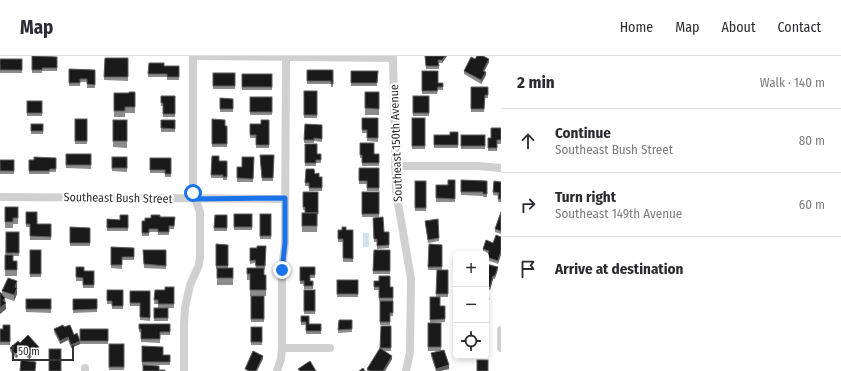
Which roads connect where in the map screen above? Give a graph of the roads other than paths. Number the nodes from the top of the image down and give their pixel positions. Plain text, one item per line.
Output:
1 (193, 56) edge
2 (199, 56) edge
3 (286, 57) edge
4 (395, 166) junction
5 (501, 168) edge
6 (0, 196) edge
7 (285, 198) junction
8 (195, 199) junction
9 (501, 330) edge
10 (282, 348) junction
11 (330, 348) dead end
12 (501, 348) edge
13 (184, 371) edge
14 (277, 371) edge
15 (406, 371) edge

1 - 8 street
2 - 3 street
3 - 4 street, Southeast 150th Avenue
3 - 7 street
4 - 5 street
4 - 15 street, Southeast 150th Avenue
6 - 8 street, Southeast Bush Street
7 - 8 street, Southeast Bush Street
7 - 10 street
8 - 13 street
9 - 12 street
10 - 11 street
10 - 14 street

